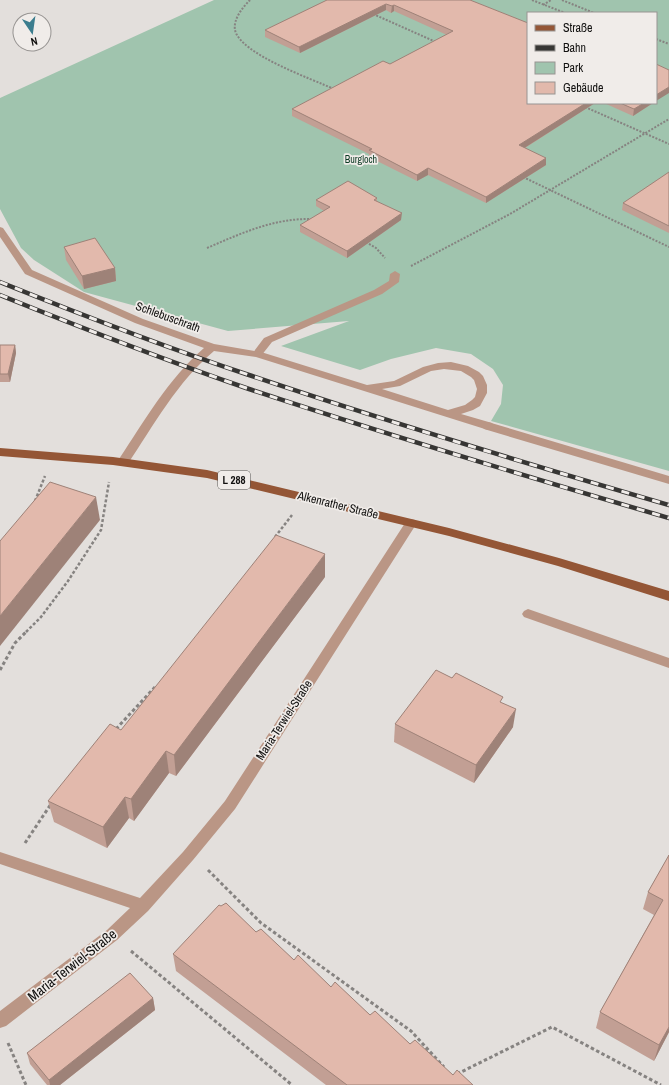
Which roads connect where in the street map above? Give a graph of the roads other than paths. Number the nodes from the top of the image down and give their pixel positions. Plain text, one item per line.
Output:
1 (0, 230) edge
2 (394, 274) road end
3 (212, 347) junction
4 (257, 354) junction
5 (368, 388) junction
6 (448, 413) junction
7 (0, 452) edge
8 (118, 462) junction
9 (669, 480) edge
10 (411, 523) junction
11 (669, 596) edge
12 (528, 614) dead end
13 (669, 664) edge
14 (6, 860) edge
15 (142, 906) junction
16 (0, 1021) edge

1 - 3 street, Schlebuschrath
2 - 4 street
3 - 4 street, Schlebuschrath
3 - 8 street
4 - 5 street, Schlebuschrath
5 - 6 street, Schlebuschrath
5 - 6 street
6 - 9 street, Schlebuschrath
7 - 8 main road, Alkenrather Straße / L 288
8 - 10 main road, Alkenrather Straße / L 288
10 - 11 main road, Alkenrather Straße / L 288
10 - 15 street, Maria-Terwiel-Straße
12 - 13 street
14 - 15 street
15 - 16 street, Maria-Terwiel-Straße

